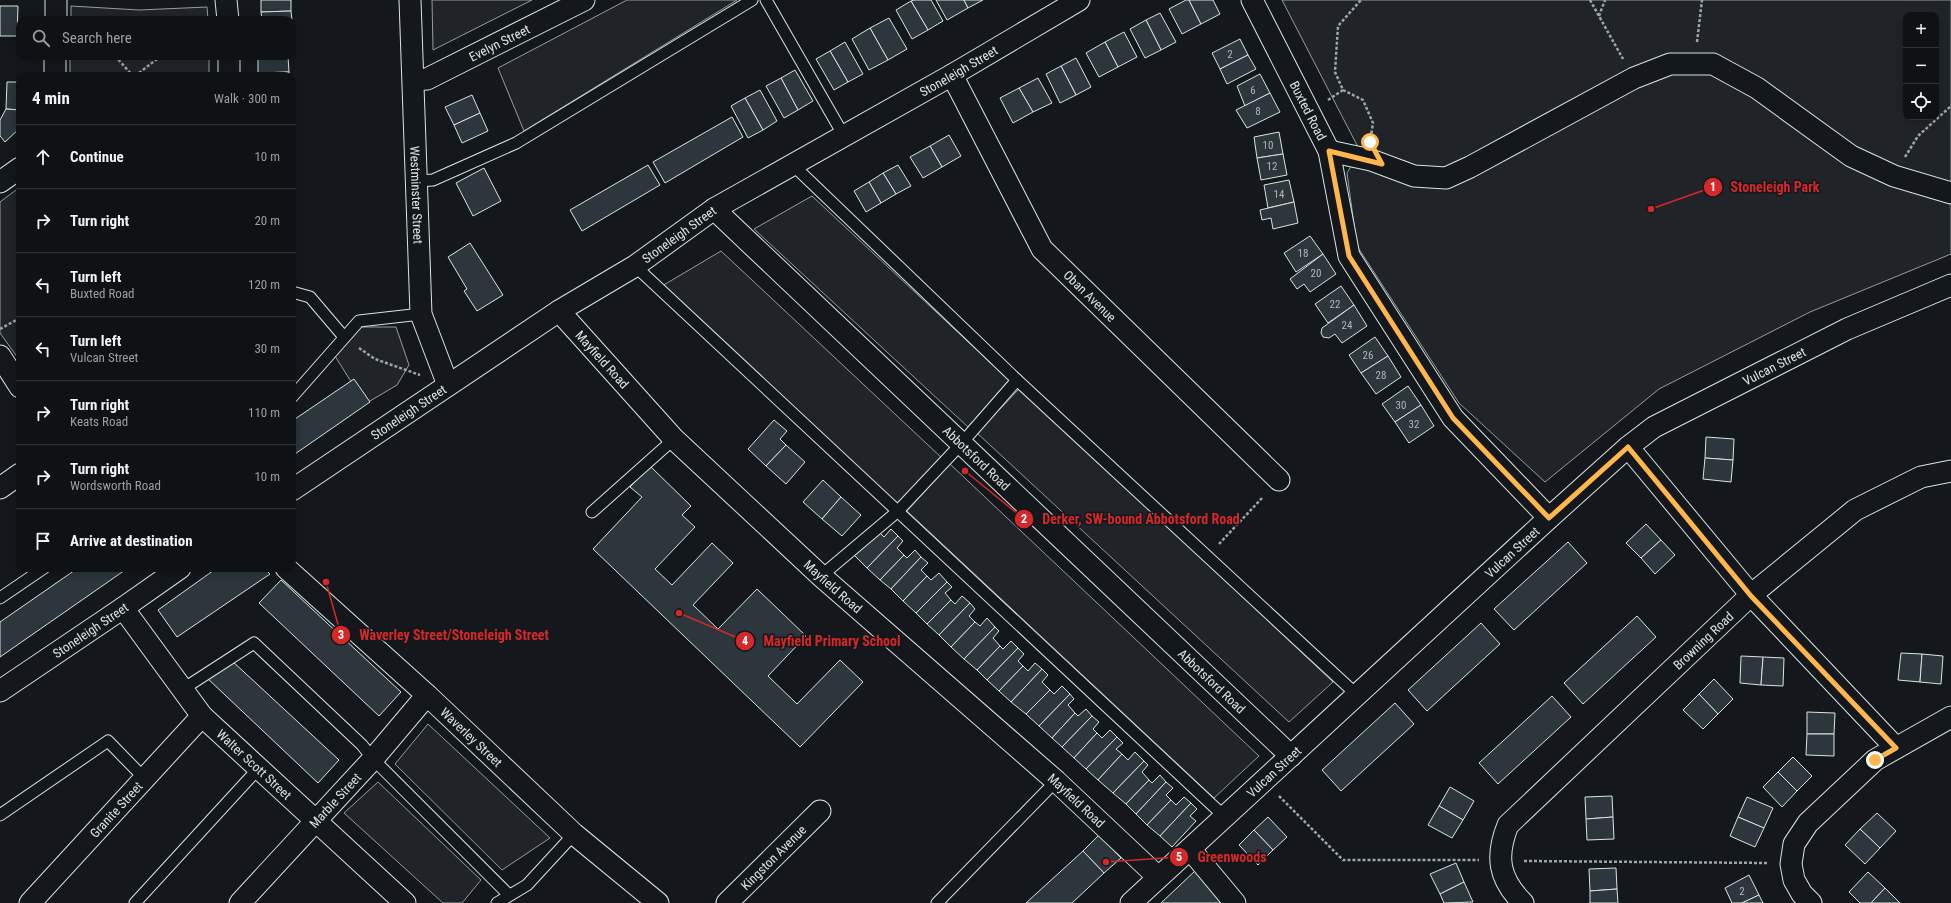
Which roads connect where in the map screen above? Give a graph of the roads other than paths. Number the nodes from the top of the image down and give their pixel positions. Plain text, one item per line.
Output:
1 (56, 0) edge
2 (226, 0) edge
3 (410, 0) edge
4 (584, 0) edge
5 (752, 0) edge
6 (766, 0) edge
7 (1079, 0) edge
8 (1252, 0) edge
9 (56, 16) edge
10 (228, 16) edge
11 (55, 60) edge
12 (229, 60) edge
13 (55, 72) edge
14 (229, 72) edge
15 (952, 75) junction
16 (414, 80) junction
17 (844, 136) junction
18 (1329, 151) junction
19 (793, 165) junction
20 (16, 171) edge
21 (0, 182) edge
22 (417, 182) junction
23 (1951, 193) edge
24 (714, 209) junction
25 (635, 266) junction
26 (1951, 285) edge
27 (296, 293) edge
28 (559, 311) junction
29 (421, 314) junction
30 (344, 337) junction
31 (0, 356) edge
32 (1017, 380) junction
33 (16, 381) edge
34 (448, 385) junction
35 (296, 392) edge
36 (674, 439) junction
37 (961, 444) junction
38 (1628, 447) junction
39 (1951, 471) edge
40 (16, 477) edge
41 (1279, 480) road end
42 (296, 487) edge
43 (0, 488) edge
44 (898, 511) junction
45 (592, 512) dead end
46 (1549, 518) junction
47 (38, 572) edge
48 (174, 572) edge
49 (290, 572) edge
50 (821, 576) junction
51 (1751, 596) junction
52 (0, 598) edge
53 (123, 608) junction
54 (183, 690) junction
55 (0, 691) edge
56 (427, 695) junction
57 (1357, 695) junction
58 (202, 716) junction
59 (1951, 717) edge
60 (1896, 748) junction
61 (1291, 756) junction
62 (373, 759) junction
63 (258, 769) junction
64 (145, 779) junction
65 (1056, 781) junction
66 (820, 811) dead end
67 (0, 815) edge
68 (1225, 817) junction
69 (316, 822) junction
70 (574, 834) junction
71 (1190, 849) junction
72 (1158, 877) junction
73 (509, 895) junction
74 (30, 903) edge
75 (135, 903) edge
76 (240, 903) edge
77 (405, 903) edge
78 (497, 903) edge
79 (658, 903) edge
80 (727, 903) edge
81 (937, 903) edge
82 (1131, 903) edge
83 (1236, 903) edge
84 (1524, 903) edge
85 (1810, 903) edge

1 - 9 street
2 - 10 street
3 - 16 street, Westminster Street
4 - 16 street, Evelyn Street
5 - 22 lane
6 - 17 lane
7 - 15 street, Stoneleigh Street
8 - 18 street, Buxted Road
11 - 13 street
12 - 14 street
15 - 17 street, Stoneleigh Street
15 - 41 street, Oban Avenue
16 - 22 street, Westminster Street
17 - 19 street, Stoneleigh Street
18 - 23 street
18 - 46 street, Buxted Road
19 - 24 street, Stoneleigh Street
19 - 32 lane
20 - 21 street
22 - 29 street, Westminster Street
24 - 25 street, Stoneleigh Street
24 - 37 street, Abbotsford Road
25 - 28 street, Stoneleigh Street
25 - 44 lane
26 - 38 street, Vulcan Street
27 - 30 lane
28 - 34 street, Stoneleigh Street
28 - 36 street, Mayfield Road
29 - 30 lane
29 - 34 street, Westminster Street
30 - 35 lane
31 - 33 street
32 - 37 lane
32 - 57 lane
34 - 42 street, Stoneleigh Street
36 - 45 lane
36 - 50 street, Mayfield Road
37 - 44 lane
37 - 61 street, Abbotsford Road
38 - 46 street, Vulcan Street
38 - 51 street
39 - 51 street, Browning Road
40 - 43 street
44 - 50 lane
44 - 68 lane
46 - 57 street, Vulcan Street
47 - 52 lane
48 - 53 street, Stoneleigh Street
49 - 56 street, Waverley Street
50 - 65 street, Mayfield Road
51 - 60 street
51 - 84 street, Browning Road
53 - 54 street, Walter Scott Street
53 - 55 street, Stoneleigh Street
54 - 58 street, Walter Scott Street
54 - 62 lane
56 - 62 street, Marble Street
56 - 70 street, Waverley Street
57 - 61 street, Vulcan Street
58 - 63 street, Walter Scott Street
58 - 64 street, Granite Street
59 - 60 street
60 - 85 street
61 - 68 street, Vulcan Street
62 - 69 street, Marble Street
62 - 73 lane
63 - 69 street, Walter Scott Street
63 - 75 lane
64 - 67 lane
64 - 74 street, Granite Street
65 - 72 street, Mayfield Road
65 - 81 lane
66 - 80 street, Kingston Avenue
68 - 71 street, Vulcan Street
69 - 76 street, Marble Street
69 - 77 street, Walter Scott Street
70 - 73 lane
70 - 79 street, Waverley Street
71 - 72 street, Vulcan Street
71 - 83 street
72 - 82 street, Vulcan Street
73 - 78 lane

